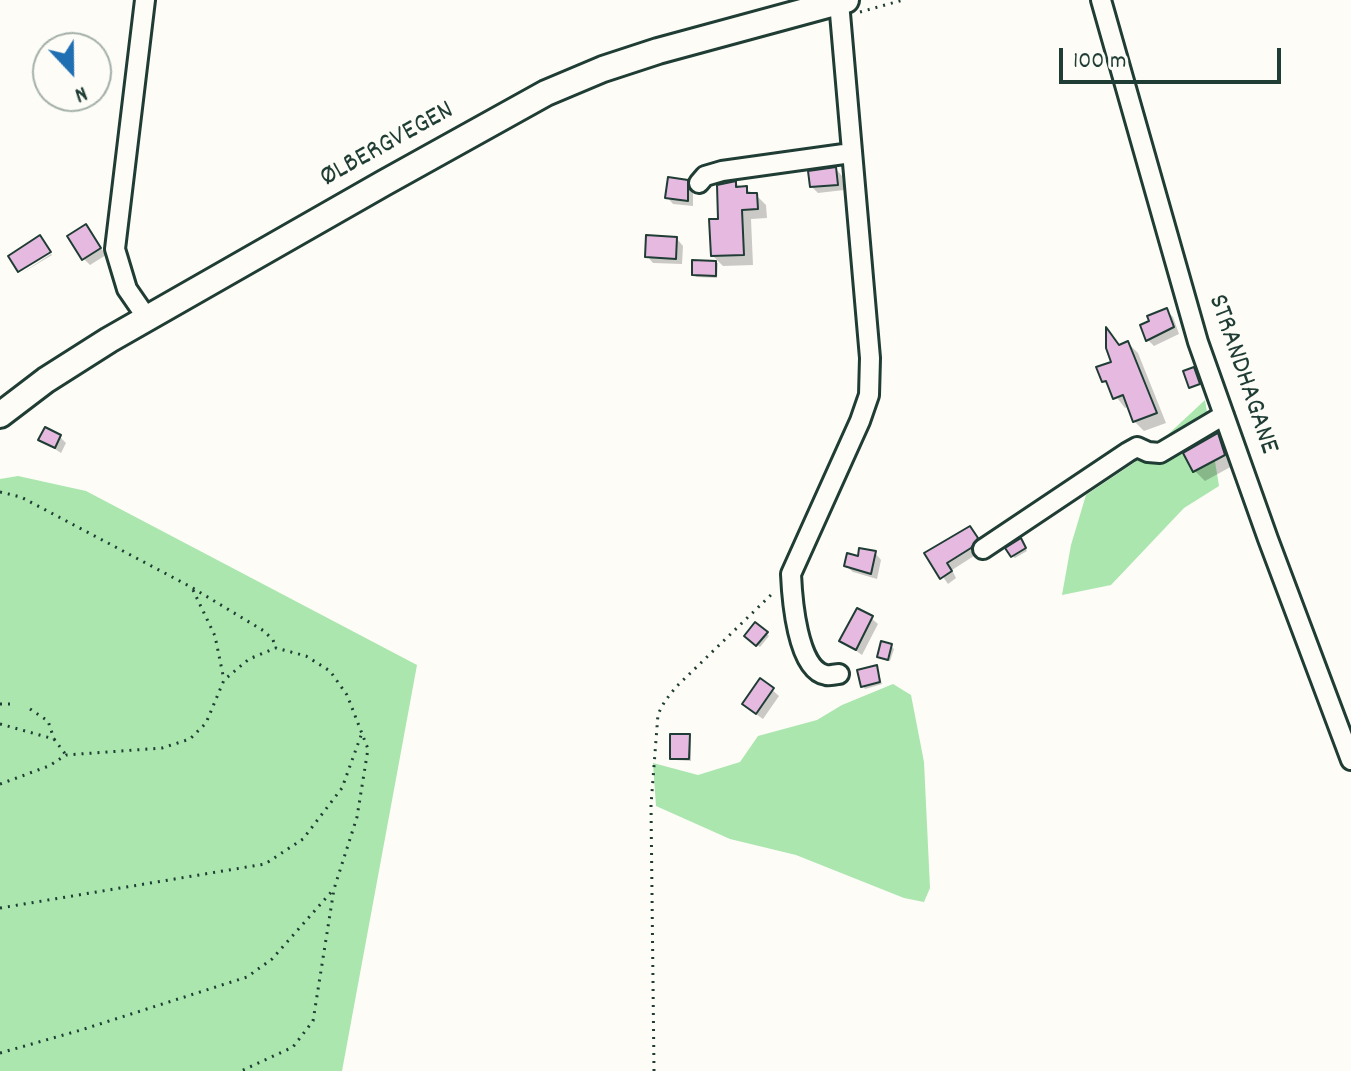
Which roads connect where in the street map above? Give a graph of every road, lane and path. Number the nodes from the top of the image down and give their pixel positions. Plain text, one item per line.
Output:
1 (145, 0) edge
2 (903, 0) edge
3 (1101, 0) edge
4 (842, 6) edge
5 (851, 153) junction
6 (699, 183) dead end
7 (147, 318) junction
8 (0, 415) edge
9 (1224, 415) junction
10 (0, 492) edge
11 (983, 549) dead end
12 (791, 574) junction
13 (191, 587) junction
14 (276, 648) junction
15 (839, 674) dead end
16 (224, 680) junction
17 (0, 704) edge
18 (13, 704) dead end
19 (30, 709) dead end
20 (0, 724) edge
21 (363, 730) junction
22 (54, 739) junction
23 (66, 755) junction
24 (1351, 760) edge
25 (0, 784) edge
26 (334, 889) junction
27 (0, 908) edge
28 (0, 1053) edge
29 (241, 1071) edge
30 (654, 1071) edge

1 - 7 street
2 - 4 path
3 - 9 street, STRANDHAGANE
4 - 5 street
4 - 7 main road, ØLBERGVEGEN
5 - 6 street
5 - 12 street
7 - 8 main road, ØLBERGVEGEN
9 - 11 street
9 - 24 street, STRANDHAGANE
10 - 13 path
12 - 15 street
12 - 30 path
13 - 14 path
13 - 16 path
14 - 16 path
14 - 21 path
16 - 23 path
17 - 18 path
19 - 22 path
20 - 22 path
21 - 26 path
21 - 27 path
22 - 23 path
23 - 25 path
26 - 28 path
26 - 29 path

